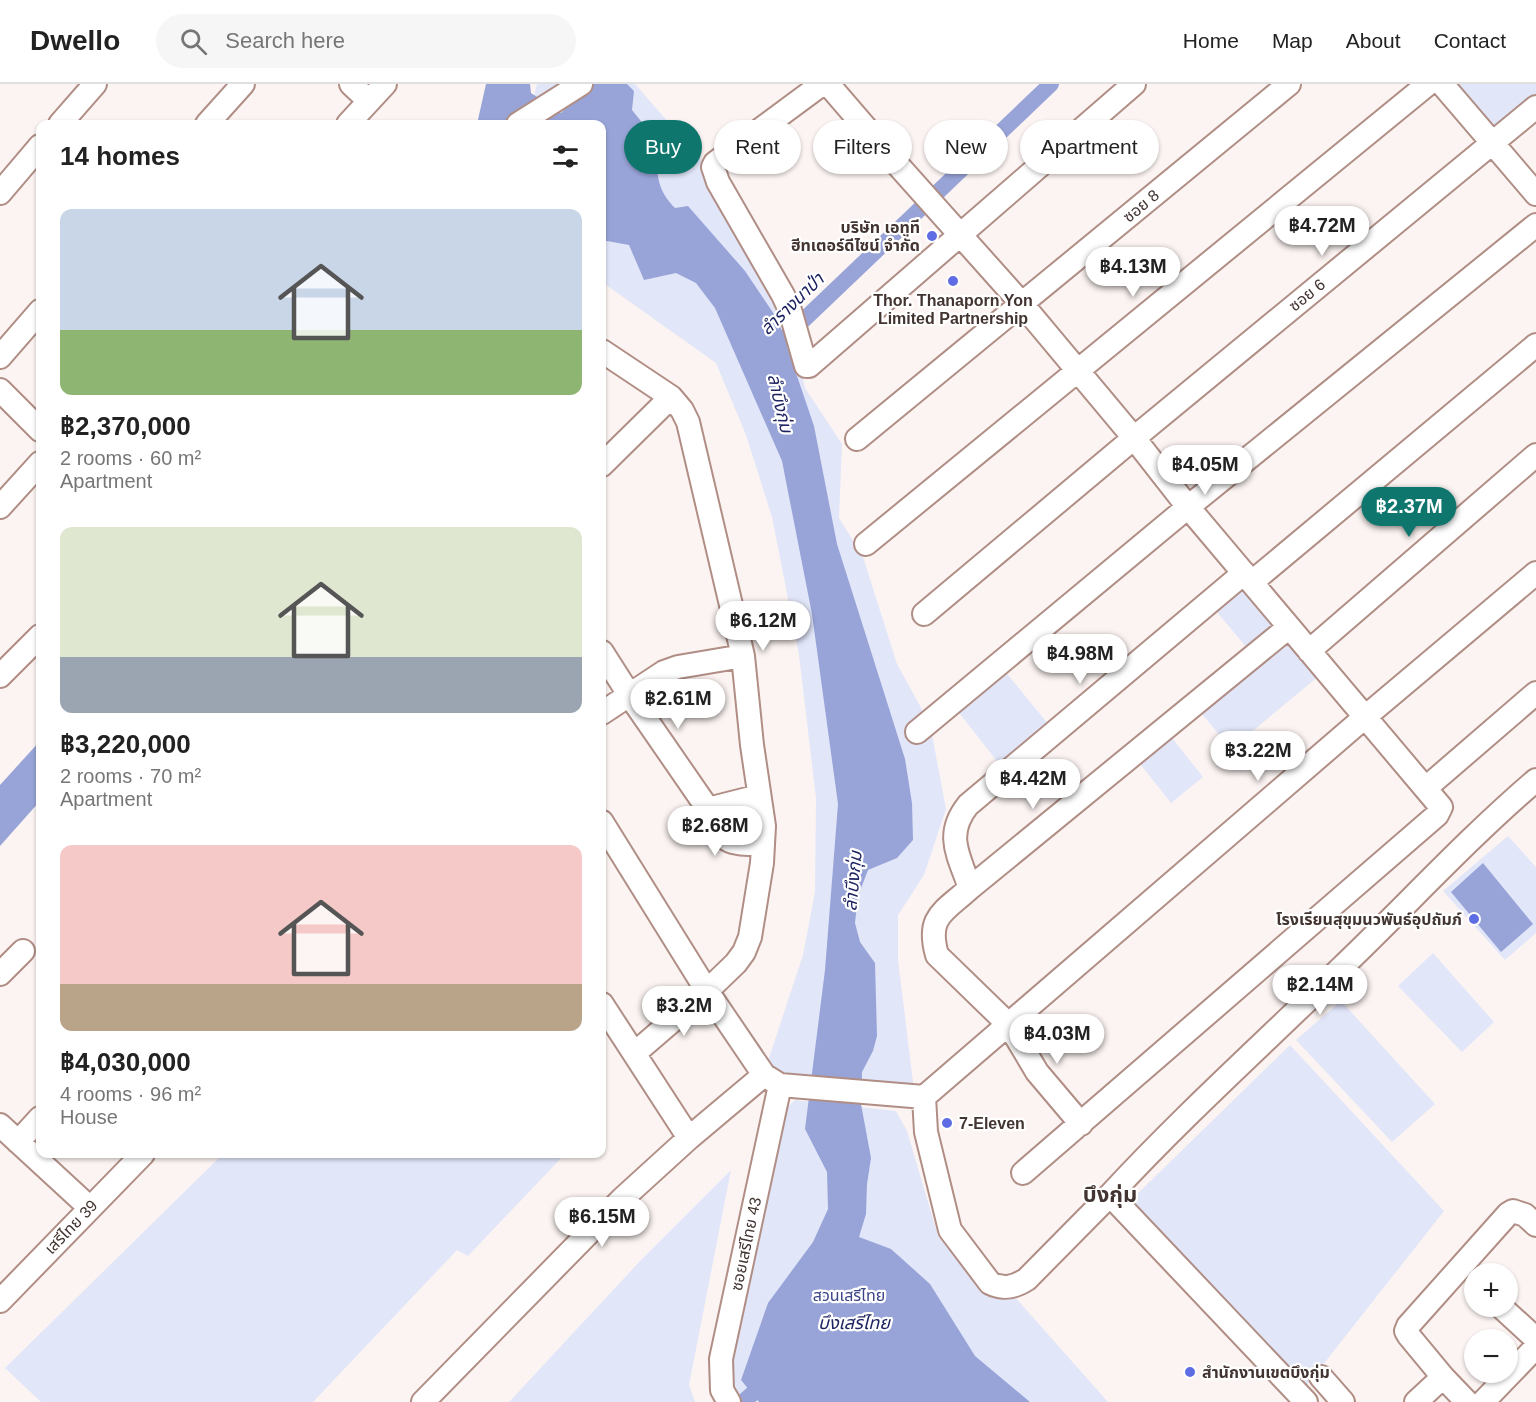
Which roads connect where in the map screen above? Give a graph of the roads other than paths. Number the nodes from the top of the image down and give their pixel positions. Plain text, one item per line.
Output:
1 (95, 84) edge
2 (243, 84) edge
3 (351, 84) edge
4 (385, 84) edge
5 (581, 84) edge
6 (822, 84) edge
7 (828, 84) edge
8 (1134, 84) edge
9 (1289, 84) edge
10 (1428, 84) edge
11 (1442, 84) edge
12 (369, 101) junction
13 (1536, 107) edge
14 (64, 120) edge
15 (211, 120) edge
16 (352, 120) edge
17 (524, 120) edge
18 (1493, 143) junction
19 (36, 151) edge
20 (0, 193) edge
21 (1536, 194) edge
22 (1536, 225) edge
23 (962, 235) junction
24 (1022, 304) junction
25 (36, 316) edge
26 (1536, 345) edge
27 (606, 354) edge
28 (0, 357) edge
29 (1077, 370) junction
30 (0, 390) edge
31 (671, 397) junction
32 (36, 426) edge
33 (1134, 438) junction
34 (857, 439) dead end
35 (1536, 455) edge
36 (606, 461) edge
37 (36, 467) edge
38 (0, 507) edge
39 (1188, 507) junction
40 (866, 544) dead end
41 (1536, 573) edge
42 (1248, 578) junction
43 (924, 614) dead end
44 (1289, 627) junction
45 (36, 640) edge
46 (1310, 651) junction
47 (743, 656) junction
48 (606, 658) edge
49 (0, 676) edge
50 (1536, 693) edge
51 (630, 696) junction
52 (606, 711) edge
53 (1365, 717) junction
54 (917, 732) dead end
55 (1536, 780) edge
56 (1426, 787) junction
57 (759, 796) junction
58 (708, 809) junction
59 (606, 828) edge
60 (763, 844) junction
61 (970, 888) junction
62 (23, 951) dead end
63 (0, 974) edge
64 (707, 991) junction
65 (606, 1010) edge
66 (1009, 1025) junction
67 (635, 1053) junction
68 (781, 1082) junction
69 (924, 1097) junction
70 (36, 1122) edge
71 (1081, 1124) junction
72 (0, 1125) edge
73 (689, 1138) junction
74 (18, 1142) junction
75 (138, 1158) edge
76 (1023, 1173) dead end
77 (1110, 1195) junction
78 (90, 1208) junction
79 (1536, 1225) edge
80 (1476, 1263) edge
81 (1464, 1279) edge
82 (0, 1301) edge
83 (1512, 1317) edge
84 (1536, 1339) edge
85 (1536, 1347) edge
86 (1322, 1377) dead end
87 (1443, 1377) junction
88 (726, 1396) edge
89 (423, 1402) edge
90 (1306, 1402) edge
91 (1343, 1402) edge
92 (1416, 1402) edge
93 (1467, 1402) edge
94 (1483, 1402) edge

1 - 14 street
2 - 15 street
3 - 12 street
4 - 12 street
5 - 17 street
6 - 23 street
7 - 23 street
8 - 23 street
9 - 24 street, ซอย 8
10 - 29 street
11 - 18 street
12 - 16 street
13 - 18 street, ซอย 6
18 - 21 street
18 - 33 street, ซอย 6
19 - 20 street
22 - 39 street
23 - 24 street
24 - 29 street
24 - 34 street, ซอย 8
25 - 28 street
26 - 42 street
27 - 31 street
29 - 33 street
29 - 40 street
30 - 32 street
31 - 36 street
31 - 47 street
33 - 39 street
33 - 43 street, ซอย 6
35 - 46 street
37 - 38 street
39 - 42 street
39 - 54 street
41 - 53 street
42 - 44 street
42 - 61 street
44 - 46 street
44 - 61 street
45 - 49 street
46 - 53 street
47 - 51 street
47 - 57 street
48 - 51 street
50 - 56 street
51 - 52 street
51 - 58 street
53 - 56 street
53 - 66 street
55 - 77 street
56 - 71 street
57 - 58 street
57 - 60 street
58 - 60 street
59 - 64 street
60 - 64 street
61 - 66 street
62 - 63 street
64 - 67 street
64 - 68 street
65 - 67 street
66 - 69 street
66 - 71 street
67 - 73 street
68 - 69 street
68 - 73 street
68 - 88 street, ซอยเสรีไทย 43
69 - 77 street
70 - 74 street
71 - 76 street
72 - 74 street
73 - 89 street
74 - 78 street
75 - 78 street, เสรีไทย 39
77 - 90 street
78 - 82 street, เสรีไทย 39
79 - 80 street
81 - 87 street
83 - 84 street
85 - 94 street
86 - 91 street
87 - 92 street
87 - 93 street

